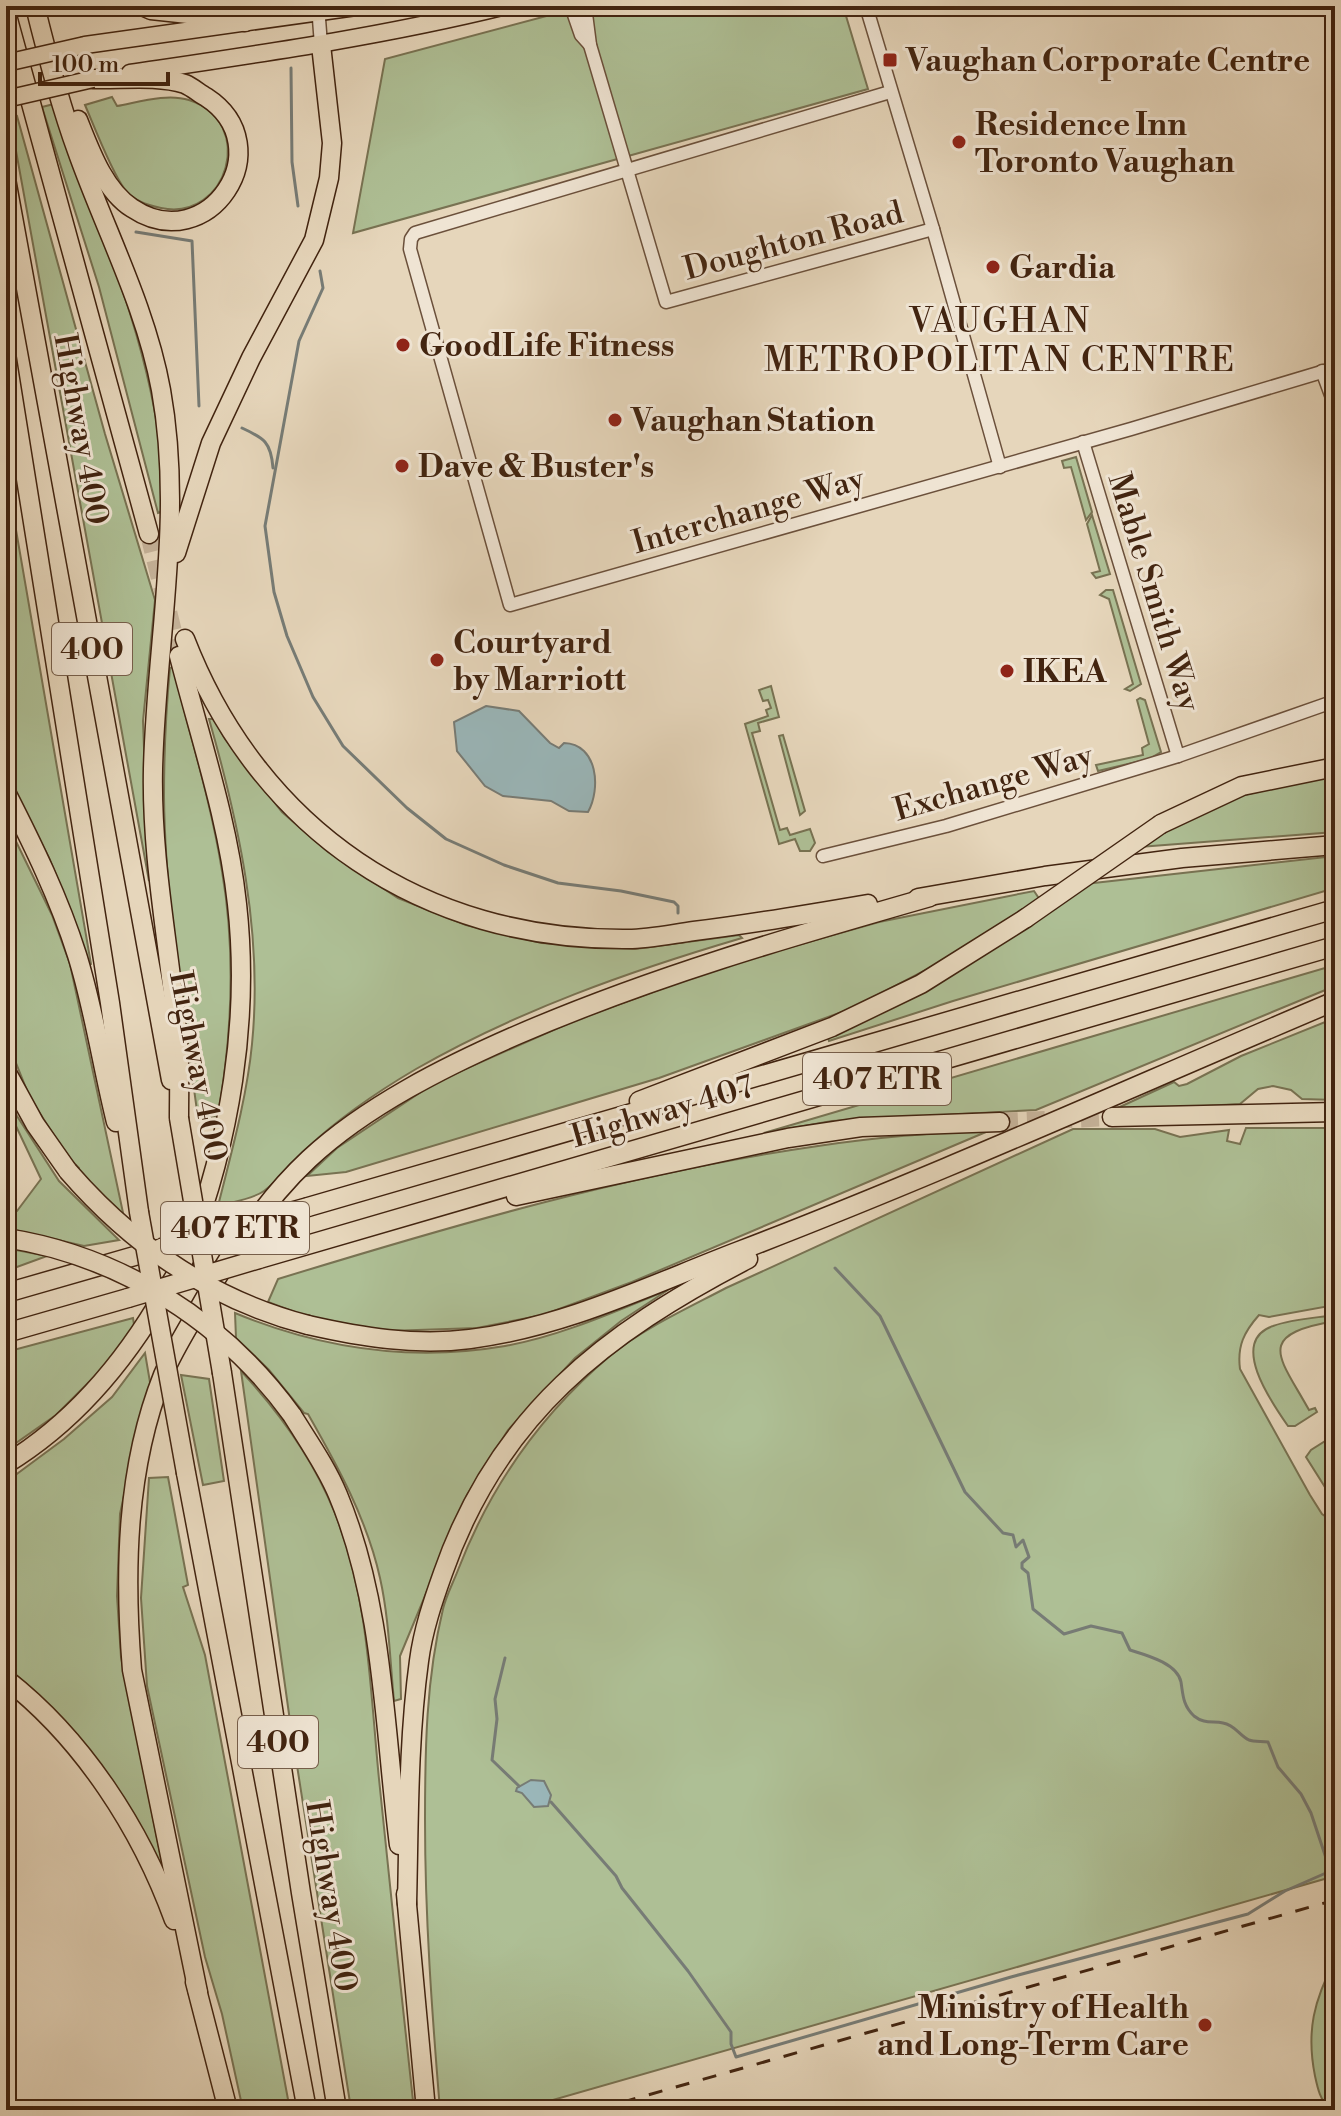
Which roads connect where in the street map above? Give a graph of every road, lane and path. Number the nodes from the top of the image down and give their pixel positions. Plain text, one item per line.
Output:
1 (35, 6) edge
2 (142, 6) edge
3 (297, 6) edge
4 (363, 6) edge
5 (506, 6) edge
6 (571, 6) edge
7 (585, 6) edge
8 (866, 6) edge
9 (319, 10) edge
10 (6, 12) edge
11 (284, 17) junction
12 (245, 22) junction
13 (321, 45) junction
14 (590, 45) junction
15 (48, 57) junction
16 (6, 63) edge
17 (93, 79) junction
18 (890, 92) junction
19 (6, 99) edge
20 (627, 172) junction
21 (6, 179) edge
22 (933, 229) junction
23 (6, 354) edge
24 (1335, 368) edge
25 (1322, 371) junction
26 (1335, 406) edge
27 (1083, 442) junction
28 (1000, 467) junction
29 (149, 534) tunnel mouth
30 (169, 583) junction
31 (1335, 701) edge
32 (1178, 756) junction
33 (1335, 767) edge
34 (6, 792) edge
35 (1335, 845) edge
36 (823, 856) dead end
37 (930, 897) junction
38 (1335, 909) edge
39 (1335, 946) edge
40 (1335, 1001) edge
41 (6, 1071) edge
42 (1335, 1112) edge
43 (1112, 1117) tunnel mouth
44 (179, 1118) junction
45 (1000, 1122) tunnel mouth
46 (536, 1141) junction
47 (139, 1212) junction
48 (419, 1215) junction
49 (829, 1218) junction
50 (6, 1238) edge
51 (6, 1293) edge
52 (6, 1333) edge
53 (6, 1464) edge
54 (6, 1679) edge
55 (407, 1904) junction
56 (198, 1992) junction
57 (228, 2110) edge
58 (307, 2110) edge
59 (337, 2110) edge
60 (426, 2110) edge

1 - 15 highway
2 - 12 highway
3 - 11 street
4 - 9 main road
5 - 13 main road
6 - 14 street
7 - 14 street
8 - 18 street
9 - 11 main road
9 - 13 street
10 - 29 highway
11 - 12 main road
12 - 16 main road, bridge
13 - 17 main road
13 - 30 highway
14 - 20 street
15 - 17 highway
15 - 30 highway
17 - 19 main road, bridge
18 - 20 street
18 - 22 street
20 - 22 street, Doughton Road
20 - 28 street, Interchange Way
21 - 44 highway, Highway 400 / 400
22 - 28 street
23 - 47 highway, Highway 400 / 400
24 - 25 street, Interchange Way
25 - 26 street
25 - 27 street, Interchange Way
27 - 28 street, Interchange Way
27 - 32 street, Mable Smith Way
30 - 44 highway
31 - 32 street, Exchange Way
32 - 36 street, Exchange Way
33 - 46 highway, bridge
34 - 47 highway
35 - 37 highway
37 - 53 highway
37 - 56 highway
38 - 46 highway, Highway 407 / 407 ETR
39 - 48 highway, Highway 407 / 407 ETR
40 - 49 highway
41 - 49 highway, bridge
42 - 43 highway
44 - 59 highway, Highway 400 / 400, bridge
45 - 48 highway
46 - 51 highway, Highway 407 / 407 ETR, bridge
47 - 58 highway, Highway 400 / 400, bridge
48 - 52 highway, Highway 407 / 407 ETR, bridge
49 - 55 highway
50 - 55 highway, bridge
54 - 56 highway
55 - 60 highway
56 - 57 highway

